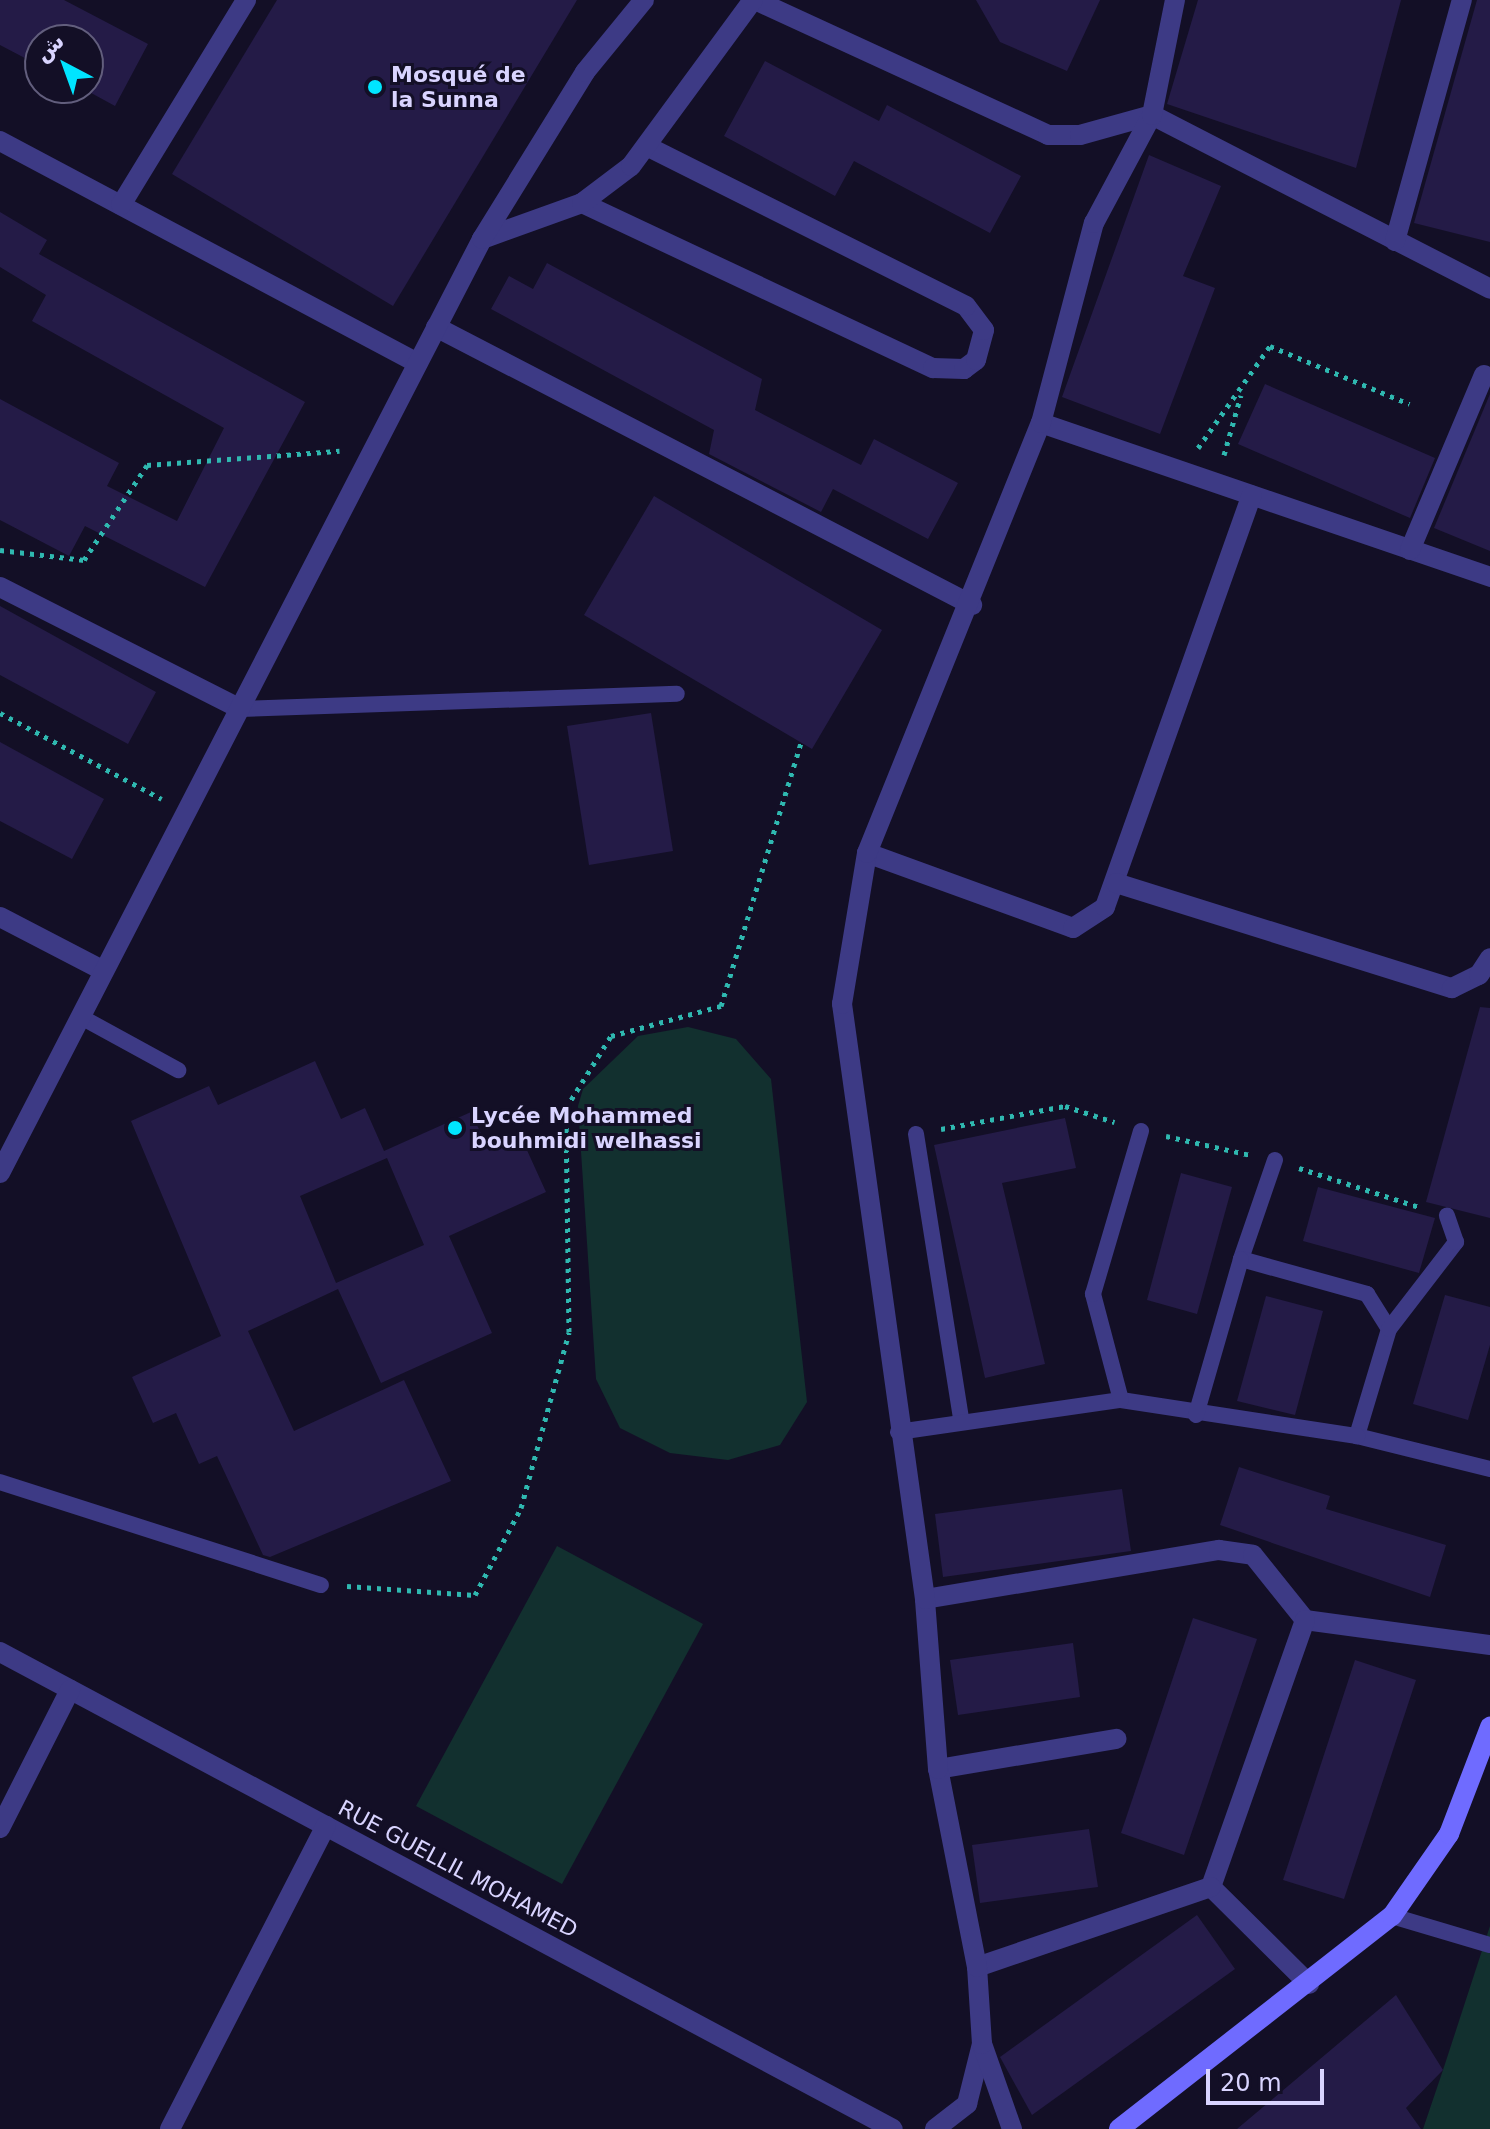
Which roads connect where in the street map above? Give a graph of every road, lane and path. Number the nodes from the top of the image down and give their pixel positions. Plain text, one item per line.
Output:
1 (246, 0) edge
2 (644, 0) edge
3 (754, 0) edge
4 (1175, 0) edge
5 (1462, 0) edge
6 (1152, 115) junction
7 (0, 141) edge
8 (648, 147) junction
9 (582, 203) junction
10 (121, 205) junction
11 (482, 239) junction
12 (1395, 241) junction
13 (1490, 289) edge
14 (436, 327) junction
15 (418, 363) junction
16 (1484, 375) dead end
17 (1242, 390) junction
18 (1409, 404) dead end
19 (1041, 423) junction
20 (374, 449) junction
21 (1180, 471) junction
22 (1216, 483) junction
23 (1252, 495) junction
24 (0, 550) edge
25 (1410, 550) junction
26 (1490, 577) edge
27 (0, 587) edge
28 (972, 605) junction
29 (677, 694) dead end
30 (240, 709) junction
31 (0, 713) edge
32 (801, 743) dead end
33 (186, 812) junction
34 (867, 853) junction
35 (1116, 883) junction
36 (0, 917) edge
37 (1490, 958) edge
38 (104, 971) junction
39 (81, 1017) junction
40 (178, 1070) dead end
41 (1141, 1131) junction
42 (916, 1134) joint
43 (1275, 1160) junction
44 (0, 1173) edge
45 (1447, 1216) joint
46 (1241, 1259) junction
47 (1389, 1329) junction
48 (1121, 1400) junction
49 (1196, 1415) junction
50 (961, 1418) junction
51 (898, 1432) junction
52 (1357, 1436) junction
53 (1490, 1469) edge
54 (0, 1482) edge
55 (321, 1585) joint
56 (925, 1599) junction
57 (1305, 1620) junction
58 (1490, 1645) edge
59 (0, 1652) edge
60 (70, 1690) junction
61 (1490, 1727) edge
62 (1116, 1739) dead end
63 (938, 1769) junction
64 (326, 1826) junction
65 (0, 1828) edge
66 (1211, 1887) junction
67 (1392, 1916) junction
68 (1490, 1945) edge
69 (977, 1967) junction
70 (1309, 1984) junction
71 (982, 2044) junction
72 (170, 2129) edge
73 (893, 2129) edge
74 (935, 2129) edge
75 (1012, 2129) edge
76 (1119, 2129) edge

1 - 10 street
2 - 11 street
3 - 6 street
3 - 8 street
4 - 6 street
5 - 12 street
6 - 12 street
6 - 19 street
7 - 10 street
8 - 9 street
8 - 9 street
9 - 11 street
10 - 15 street
11 - 14 street
12 - 13 street
14 - 15 street
14 - 28 street
15 - 20 street
16 - 25 street
17 - 18 path
17 - 21 path
17 - 22 path
19 - 21 street
19 - 28 street
20 - 24 path
20 - 30 street
21 - 22 street
22 - 23 street
23 - 25 street
23 - 35 street
25 - 26 street
27 - 30 street
28 - 34 street
29 - 30 lane
30 - 33 street
31 - 33 path
32 - 55 path
33 - 38 street
34 - 35 street
34 - 51 street
35 - 37 street
36 - 38 street
38 - 39 street
39 - 40 lane
39 - 44 street
41 - 42 path
41 - 43 path
41 - 48 lane
42 - 50 lane
43 - 45 path
43 - 46 lane
45 - 47 lane
46 - 47 lane
46 - 49 lane
47 - 52 lane
48 - 49 lane
48 - 50 lane
49 - 52 lane
50 - 51 lane
51 - 56 street
52 - 53 lane
54 - 55 lane
56 - 57 street
56 - 63 street
57 - 58 street
57 - 66 street
59 - 60 street, RUE GUELLIL MOHAMED
60 - 64 street, RUE GUELLIL MOHAMED
60 - 65 street
61 - 67 street
62 - 63 street
63 - 69 street
64 - 72 street
64 - 73 street, RUE GUELLIL MOHAMED
66 - 69 street
66 - 70 street
67 - 68 lane
67 - 70 street
69 - 71 street
70 - 76 street
71 - 74 street
71 - 75 street

